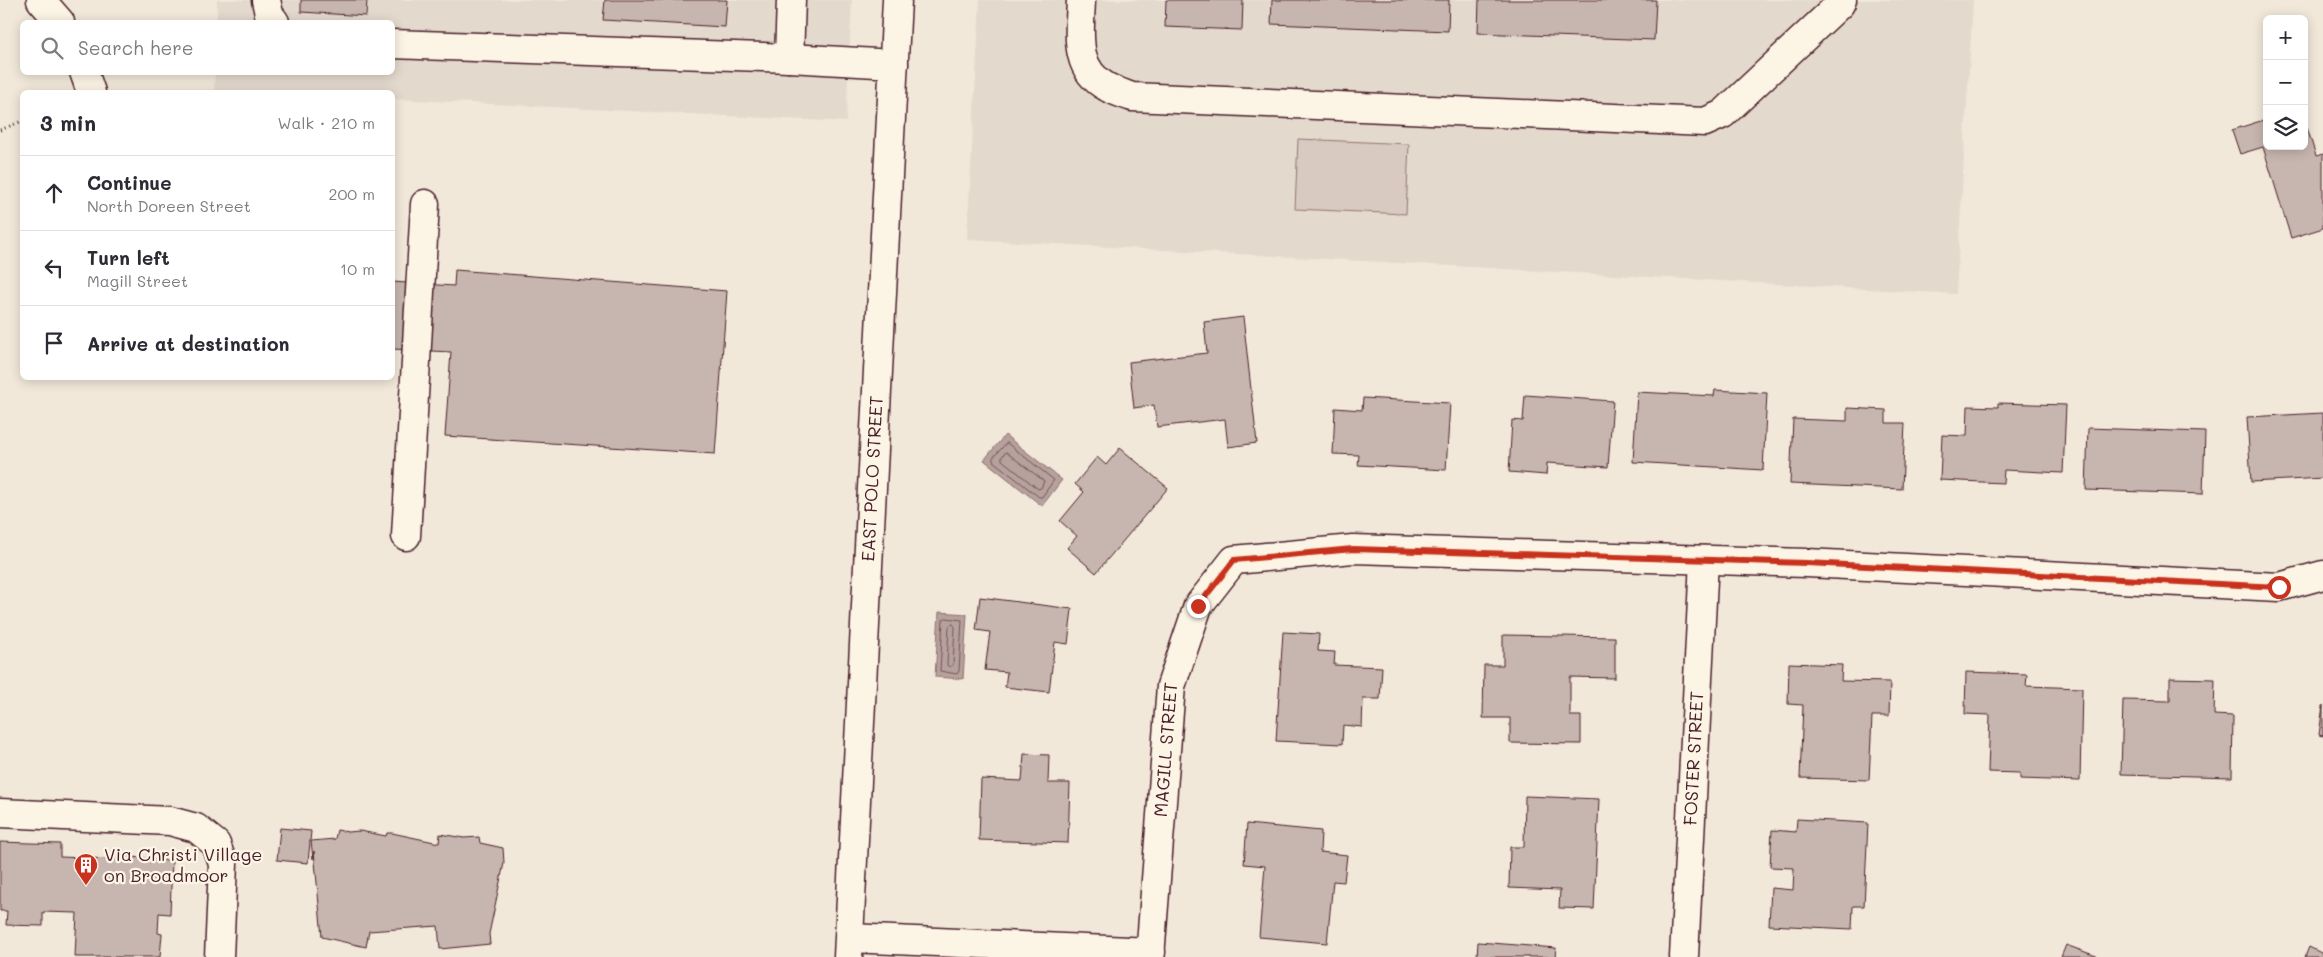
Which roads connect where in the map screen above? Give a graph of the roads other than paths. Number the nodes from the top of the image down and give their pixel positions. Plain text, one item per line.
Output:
1 (41, 0) edge
2 (266, 0) edge
3 (791, 0) edge
4 (897, 0) edge
5 (1081, 0) edge
6 (1842, 0) edge
7 (58, 20) edge
8 (274, 20) edge
9 (395, 44) edge
10 (789, 58) junction
11 (894, 64) junction
12 (85, 75) edge
13 (90, 90) edge
14 (425, 204) dead end
15 (406, 536) dead end
16 (1704, 560) junction
17 (2323, 575) edge
18 (0, 813) edge
19 (849, 947) edge
20 (1151, 955) edge
21 (219, 957) edge
22 (1684, 957) edge

1 - 7 street
2 - 8 street
3 - 10 street
4 - 11 street, EAST POLO STREET
5 - 6 street
9 - 10 street
10 - 11 street
11 - 19 street, EAST POLO STREET
12 - 13 street
14 - 15 street
16 - 17 street
16 - 20 street, MAGILL STREET
16 - 22 street, FOSTER STREET
18 - 21 street
19 - 20 street

